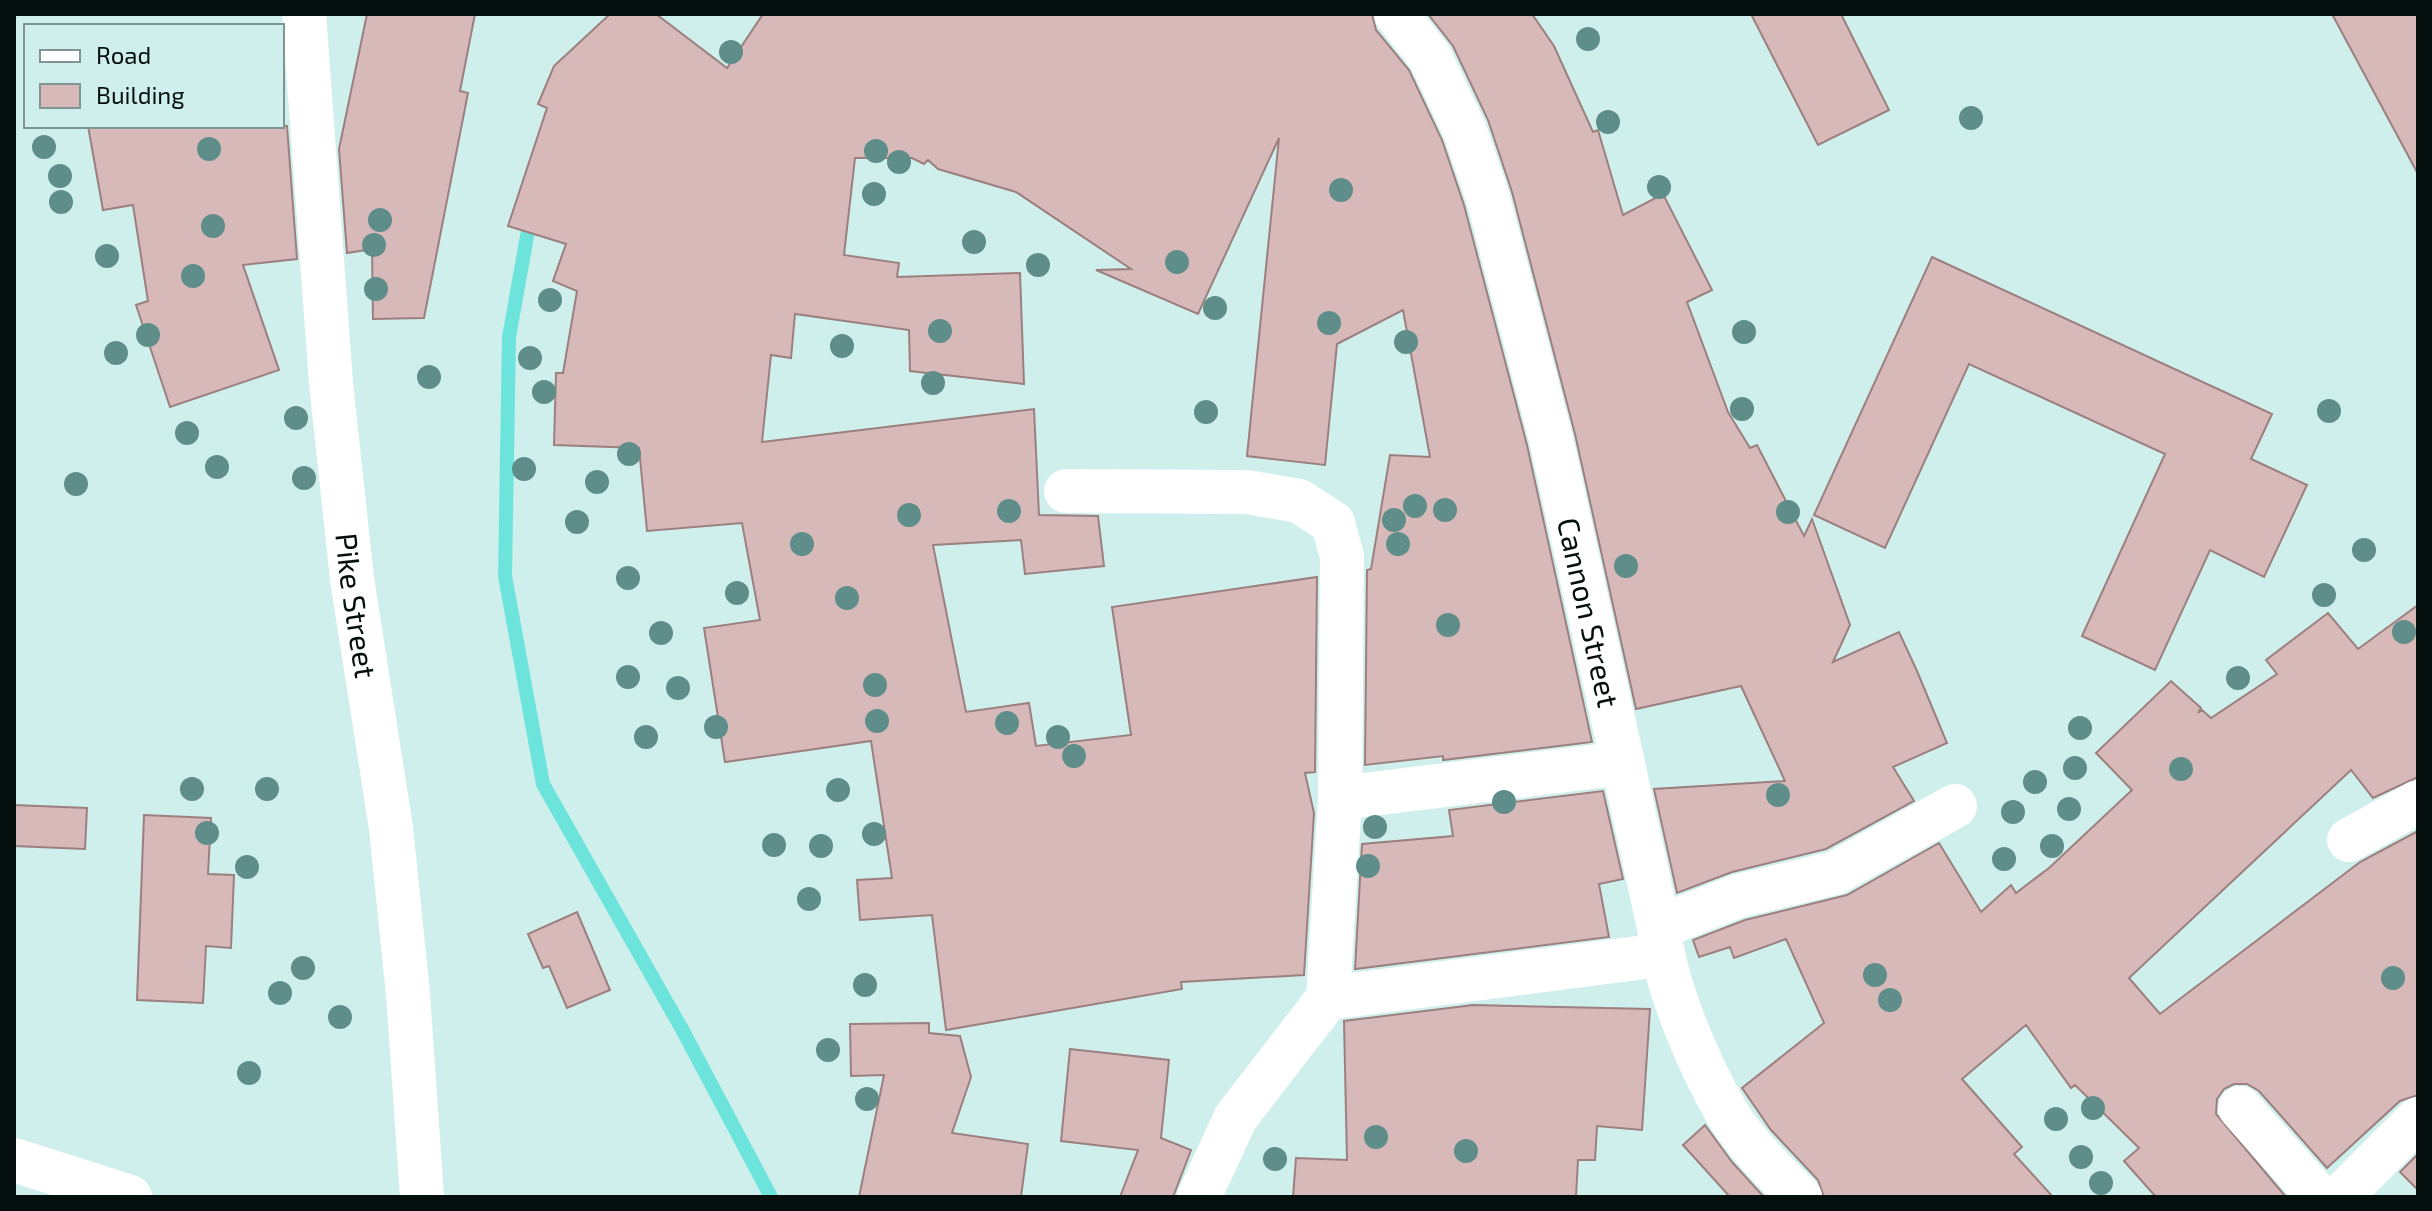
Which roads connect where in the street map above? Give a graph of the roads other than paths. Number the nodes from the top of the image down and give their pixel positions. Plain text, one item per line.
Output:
1 (304, 14) edge
2 (1396, 14) edge
3 (1066, 491) dead end
4 (1623, 763) junction
5 (1340, 798) junction
6 (2418, 802) edge
7 (1955, 806) dead end
8 (2349, 840) dead end
9 (1660, 941) junction
10 (1328, 998) junction
11 (2240, 1108) dead end
12 (2418, 1119) edge
13 (14, 1160) edge
14 (130, 1197) edge
15 (422, 1197) edge
16 (1199, 1197) edge
17 (1800, 1197) edge
18 (2319, 1197) edge
19 (2340, 1197) edge

1 - 15 street, Pike Street
2 - 4 street, Cannon Street
3 - 5 street
4 - 5 street
4 - 9 street, Cannon Street
5 - 10 street
6 - 8 street
7 - 9 street
9 - 10 street
9 - 17 street, Cannon Street
10 - 16 street
11 - 18 street
12 - 19 street
13 - 14 street

